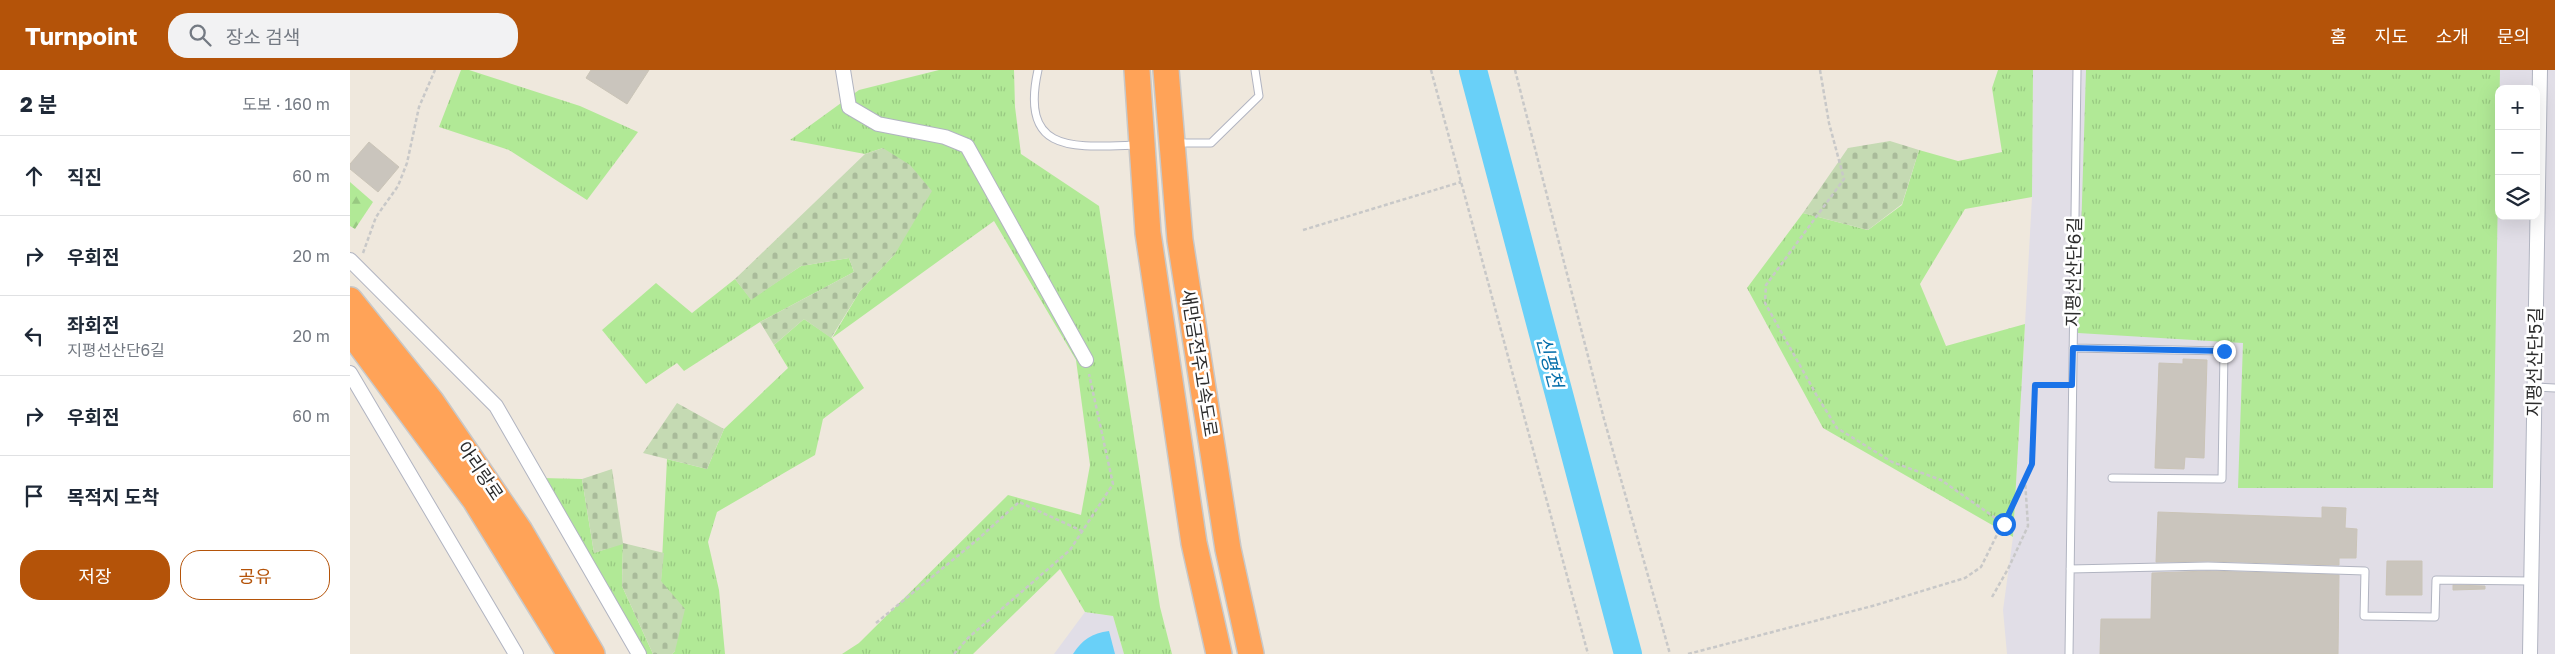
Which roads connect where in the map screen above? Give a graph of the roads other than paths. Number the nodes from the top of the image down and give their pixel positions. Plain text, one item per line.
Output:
1 (843, 70) edge
2 (1038, 70) edge
3 (1137, 70) edge
4 (1166, 70) edge
5 (1255, 70) edge
6 (2076, 70) edge
7 (2540, 70) edge
8 (1172, 143) junction
9 (1142, 145) junction
10 (354, 264) edge
11 (350, 300) edge
12 (350, 331) edge
13 (2073, 348) junction
14 (1086, 360) road end
15 (350, 374) edge
16 (2534, 387) junction
17 (2555, 388) edge
18 (2112, 478) dead end
19 (2070, 569) junction
20 (2531, 581) junction
21 (516, 654) edge
22 (570, 654) edge
23 (592, 654) edge
24 (639, 654) edge
25 (1219, 654) edge
26 (1251, 654) edge
27 (2069, 654) edge
28 (2530, 654) edge

1 - 14 street
2 - 9 lane
3 - 9 highway, 새만금전주고속도로
4 - 8 highway, 새만금전주고속도로
5 - 8 lane
6 - 13 lane, 지평선산단6길
7 - 16 street, 지평선산단5길
8 - 26 highway, 새만금전주고속도로
9 - 25 highway, 새만금전주고속도로
10 - 24 street
11 - 23 highway, 아리랑로
12 - 22 highway, 아리랑로
13 - 18 lane
13 - 19 lane, 지평선산단6길
15 - 21 street
16 - 17 lane
16 - 20 street, 지평선산단5길
19 - 20 lane
19 - 27 lane, 지평선산단6길
20 - 28 street, 지평선산단5길

